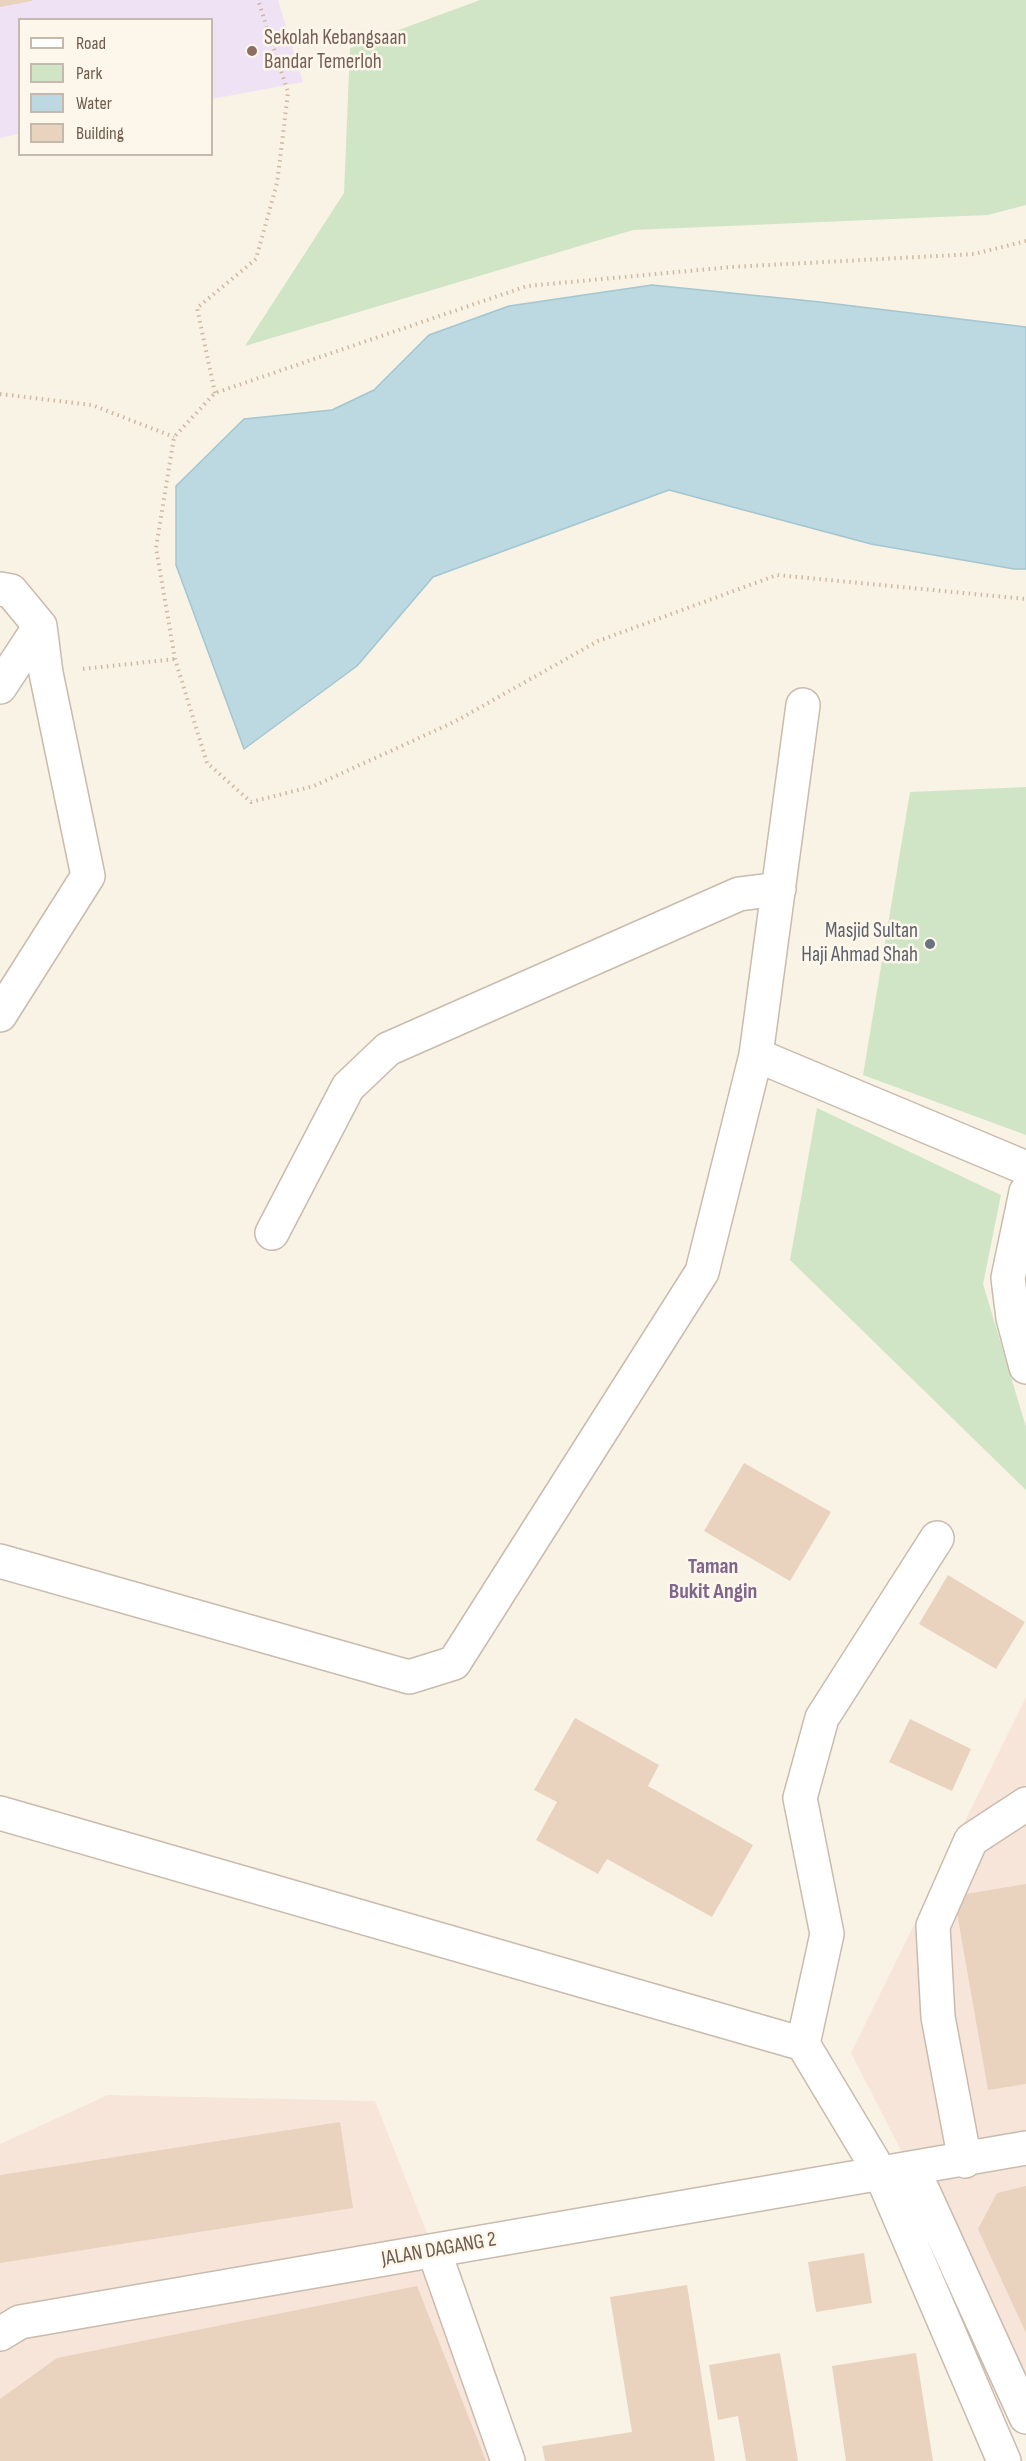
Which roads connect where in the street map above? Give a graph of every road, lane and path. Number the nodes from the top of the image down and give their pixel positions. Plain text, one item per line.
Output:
1 (258, 0) edge
2 (1026, 242) edge
3 (215, 393) junction
4 (0, 394) edge
5 (174, 437) junction
6 (0, 589) edge
7 (1026, 599) edge
8 (40, 626) junction
9 (175, 659) junction
10 (46, 673) junction
11 (0, 687) edge
12 (803, 705) dead end
13 (779, 889) junction
14 (0, 1015) edge
15 (756, 1055) junction
16 (1026, 1168) edge
17 (1026, 1192) edge
18 (272, 1233) dead end
19 (1026, 1367) edge
20 (937, 1538) dead end
21 (0, 1561) edge
22 (1026, 1804) edge
23 (0, 1813) edge
24 (803, 2044) junction
25 (1026, 2148) edge
26 (964, 2161) junction
27 (913, 2169) junction
28 (881, 2174) junction
29 (434, 2251) junction
30 (0, 2334) edge
31 (1026, 2417) edge
32 (508, 2461) edge
33 (1004, 2461) edge

1 - 3 path
2 - 3 path
3 - 5 path
4 - 5 path
5 - 9 path
6 - 8 street
7 - 9 path
8 - 10 street
8 - 11 street
9 - 10 path
10 - 14 street
12 - 13 street
13 - 15 street
13 - 18 street
15 - 16 street
15 - 21 street
17 - 19 street
20 - 24 street
22 - 26 street
23 - 24 street
24 - 28 street
25 - 26 street, JALAN DAGANG 2
26 - 27 street, JALAN DAGANG 2
27 - 28 street, JALAN DAGANG 2
27 - 31 street
28 - 29 street, JALAN DAGANG 2
28 - 33 street
29 - 30 street, JALAN DAGANG 2
29 - 32 street

